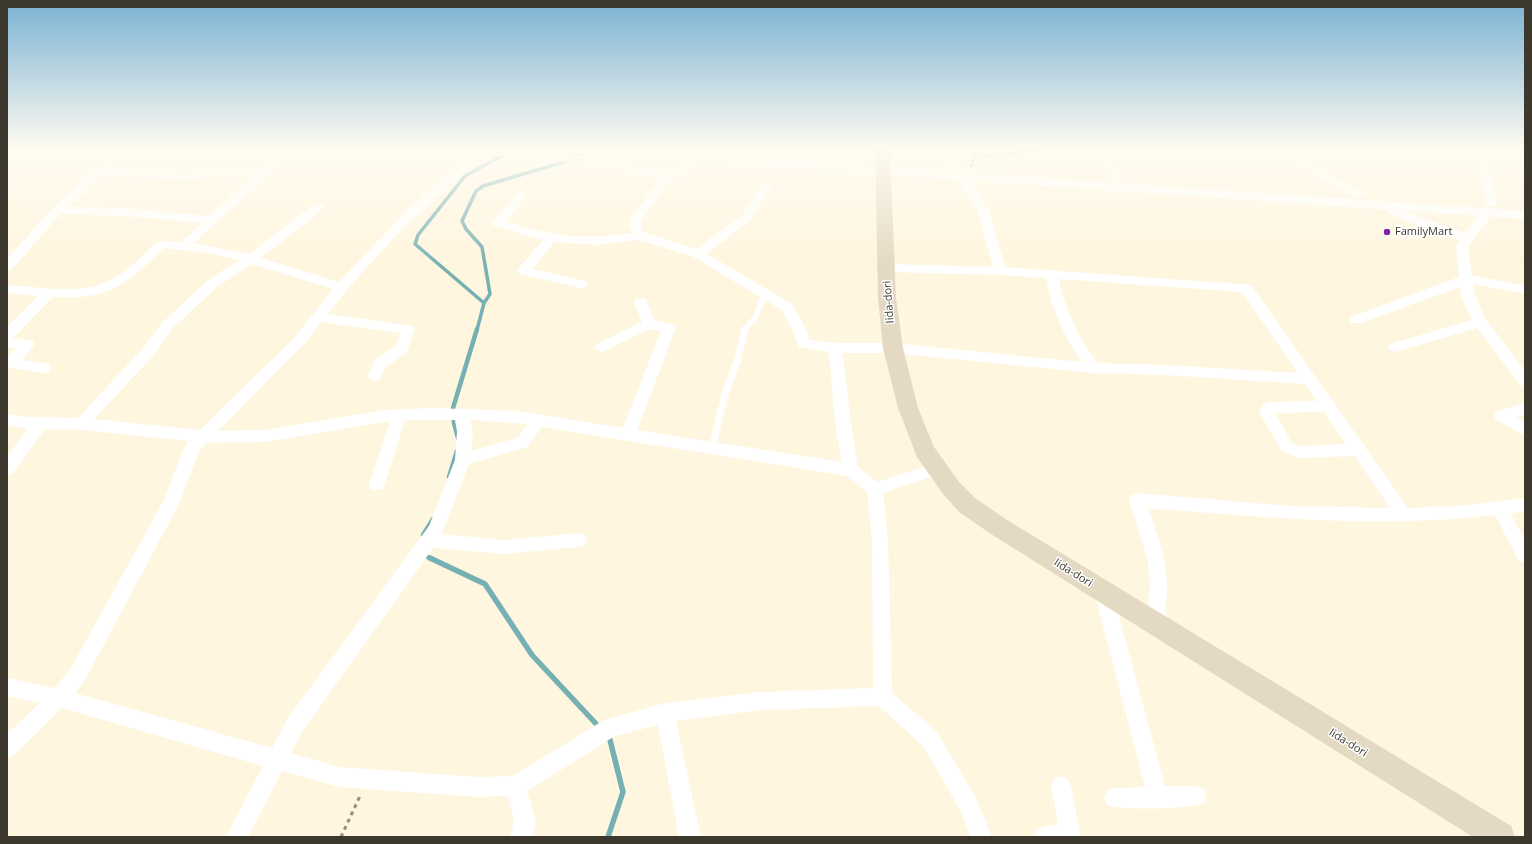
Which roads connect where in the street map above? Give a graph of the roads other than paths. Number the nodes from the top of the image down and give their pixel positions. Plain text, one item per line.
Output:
1 (81, 187) edge
2 (246, 187) edge
3 (440, 187) edge
4 (659, 187) edge
5 (765, 187) edge
6 (884, 187) edge
7 (968, 187) edge
8 (1173, 187) edge
9 (1245, 187) edge
10 (1345, 187) edge
11 (1487, 187) edge
12 (521, 195) dead end
13 (1361, 196) junction
14 (1381, 204) junction
15 (318, 207) dead end
16 (1525, 207) edge
17 (1490, 208) junction
18 (58, 210) junction
19 (1525, 214) edge
20 (212, 220) junction
21 (640, 236) junction
22 (551, 238) junction
23 (1467, 238) junction
24 (185, 245) junction
25 (698, 254) junction
26 (252, 258) junction
27 (7, 267) edge
28 (887, 268) junction
29 (1000, 271) junction
30 (1052, 274) junction
31 (1465, 279) junction
32 (581, 284) dead end
33 (341, 287) junction
34 (7, 289) edge
35 (1525, 290) edge
36 (50, 292) junction
37 (765, 293) junction
38 (641, 302) dead end
39 (318, 317) junction
40 (1356, 320) dead end
41 (1480, 322) junction
42 (649, 324) junction
43 (7, 335) edge
44 (7, 342) edge
45 (602, 347) dead end
46 (1395, 347) dead end
47 (836, 348) junction
48 (894, 348) junction
49 (44, 368) dead end
50 (1093, 368) junction
51 (375, 376) dead end
52 (1308, 379) junction
53 (1525, 381) edge
54 (1328, 406) junction
55 (1525, 409) edge
56 (462, 415) junction
57 (399, 416) junction
58 (7, 420) edge
59 (539, 420) junction
60 (40, 424) junction
61 (81, 424) junction
62 (1525, 430) edge
63 (628, 434) junction
64 (202, 438) junction
65 (712, 448) junction
66 (1358, 450) junction
67 (463, 460) junction
68 (936, 469) junction
69 (7, 470) edge
70 (851, 470) junction
71 (377, 484) dead end
72 (875, 489) junction
73 (1525, 505) edge
74 (1499, 508) junction
75 (1404, 515) junction
76 (429, 540) junction
77 (579, 540) dead end
78 (1525, 556) edge
79 (1102, 591) junction
80 (1155, 623) junction
81 (7, 687) edge
82 (59, 698) junction
83 (883, 698) junction
84 (665, 713) junction
85 (7, 748) edge
86 (278, 761) junction
87 (515, 786) junction
88 (1062, 786) dead end
89 (1197, 796) dead end
90 (1114, 798) dead end
91 (1158, 798) junction
92 (695, 836) edge
93 (237, 837) edge
94 (521, 837) edge
95 (981, 837) edge
96 (1045, 837) edge
97 (1500, 837) edge

1 - 18 street
2 - 20 street
3 - 33 street
4 - 21 street
5 - 25 street
6 - 28 main road, Iida-dori
7 - 29 street
8 - 14 street
9 - 13 street
10 - 13 street
11 - 17 street
12 - 22 street
13 - 17 street
14 - 17 street
14 - 23 street
15 - 26 street
16 - 17 street
17 - 19 street
17 - 23 street
18 - 20 street
18 - 27 street
20 - 24 street
21 - 22 street
21 - 25 street
22 - 32 street
23 - 31 street
24 - 26 street
24 - 36 street
25 - 37 street
26 - 33 street
26 - 61 street
28 - 29 street
28 - 48 main road, Iida-dori
29 - 30 street
30 - 50 street
30 - 52 street
31 - 35 street
31 - 40 street
31 - 41 street
33 - 39 street
34 - 36 street
36 - 43 street
37 - 47 street
37 - 65 lane
38 - 42 street
39 - 51 street
39 - 64 street
41 - 46 street
41 - 53 street
42 - 45 street
42 - 63 street
44 - 49 street
47 - 48 street
47 - 70 street
48 - 50 street
48 - 68 main road, Iida-dori
50 - 52 street
52 - 54 street
54 - 66 street
54 - 66 street
55 - 62 street
56 - 57 street
56 - 59 street
56 - 67 street
57 - 64 street
57 - 71 street
58 - 60 street
59 - 63 street
59 - 67 street
60 - 61 street
60 - 69 street
61 - 64 street
63 - 65 street
64 - 82 street
65 - 70 street
66 - 75 street
67 - 76 street
68 - 72 street
68 - 79 main road, Iida-dori
70 - 72 street
72 - 83 street
73 - 74 street
74 - 75 street
74 - 78 street
75 - 80 street
76 - 77 street
76 - 86 street
79 - 80 main road, Iida-dori
79 - 91 street
80 - 97 main road, Iida-dori
81 - 82 street
82 - 85 street
82 - 86 street
83 - 84 street
83 - 95 street
84 - 87 street
84 - 92 street
86 - 87 street
86 - 93 street
87 - 94 street
88 - 96 street
89 - 91 street
90 - 91 street

